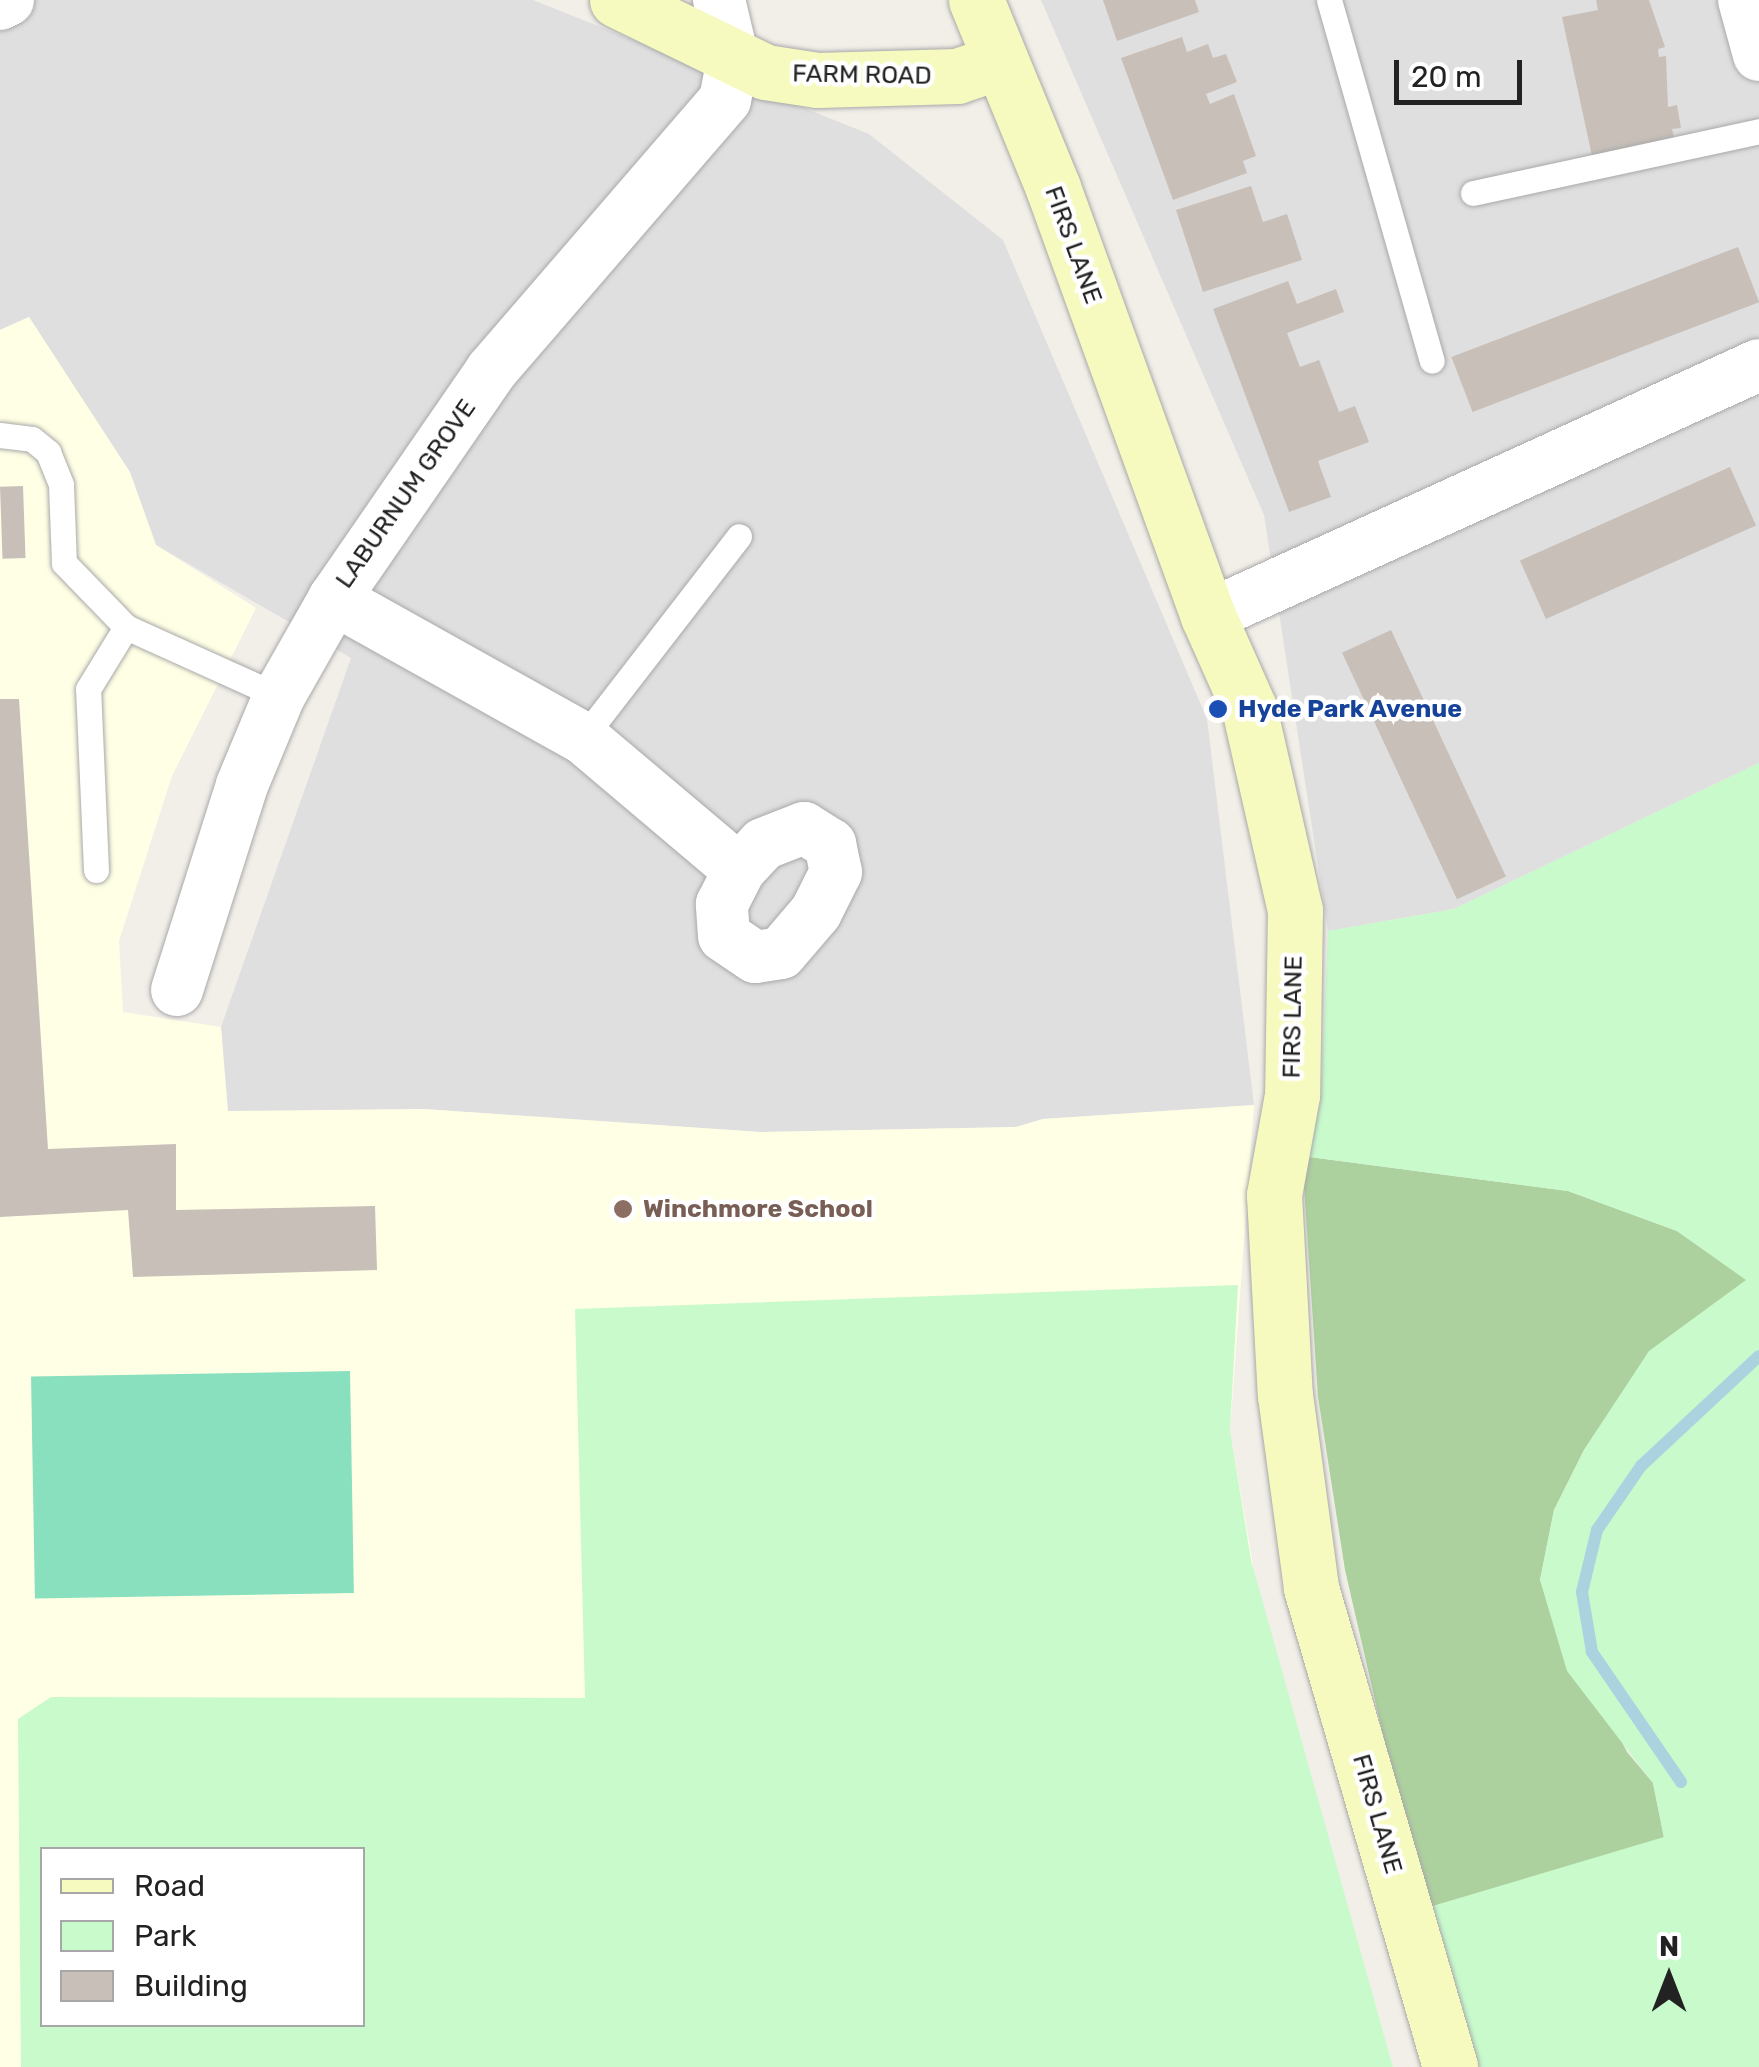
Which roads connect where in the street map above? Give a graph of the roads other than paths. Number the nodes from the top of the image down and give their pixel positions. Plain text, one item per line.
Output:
1 (8, 0) edge
2 (617, 0) edge
3 (719, 0) edge
4 (976, 0) edge
5 (1330, 0) edge
6 (1744, 0) edge
7 (0, 4) edge
8 (1759, 55) edge
9 (733, 59) junction
10 (1001, 61) junction
11 (1759, 131) edge
12 (1473, 193) dead end
13 (1432, 361) dead end
14 (1759, 366) edge
15 (0, 434) edge
16 (740, 536) dead end
17 (334, 599) junction
18 (1208, 616) junction
19 (126, 627) junction
20 (279, 696) junction
21 (583, 738) junction
22 (96, 870) dead end
23 (738, 870) dead end
24 (177, 990) dead end
25 (1450, 2067) edge

1 - 7 street
2 - 9 street, FARM ROAD
3 - 9 street
4 - 10 street, FIRS LANE
5 - 13 lane
6 - 8 street
9 - 10 street, FARM ROAD
9 - 17 street, LABURNUM GROVE
10 - 18 street, FIRS LANE
11 - 12 lane
14 - 18 street
15 - 19 lane
16 - 21 lane
17 - 20 street, LABURNUM GROVE
17 - 21 street
18 - 25 street, FIRS LANE
19 - 20 lane
19 - 22 lane
20 - 24 street, LABURNUM GROVE
21 - 23 street

